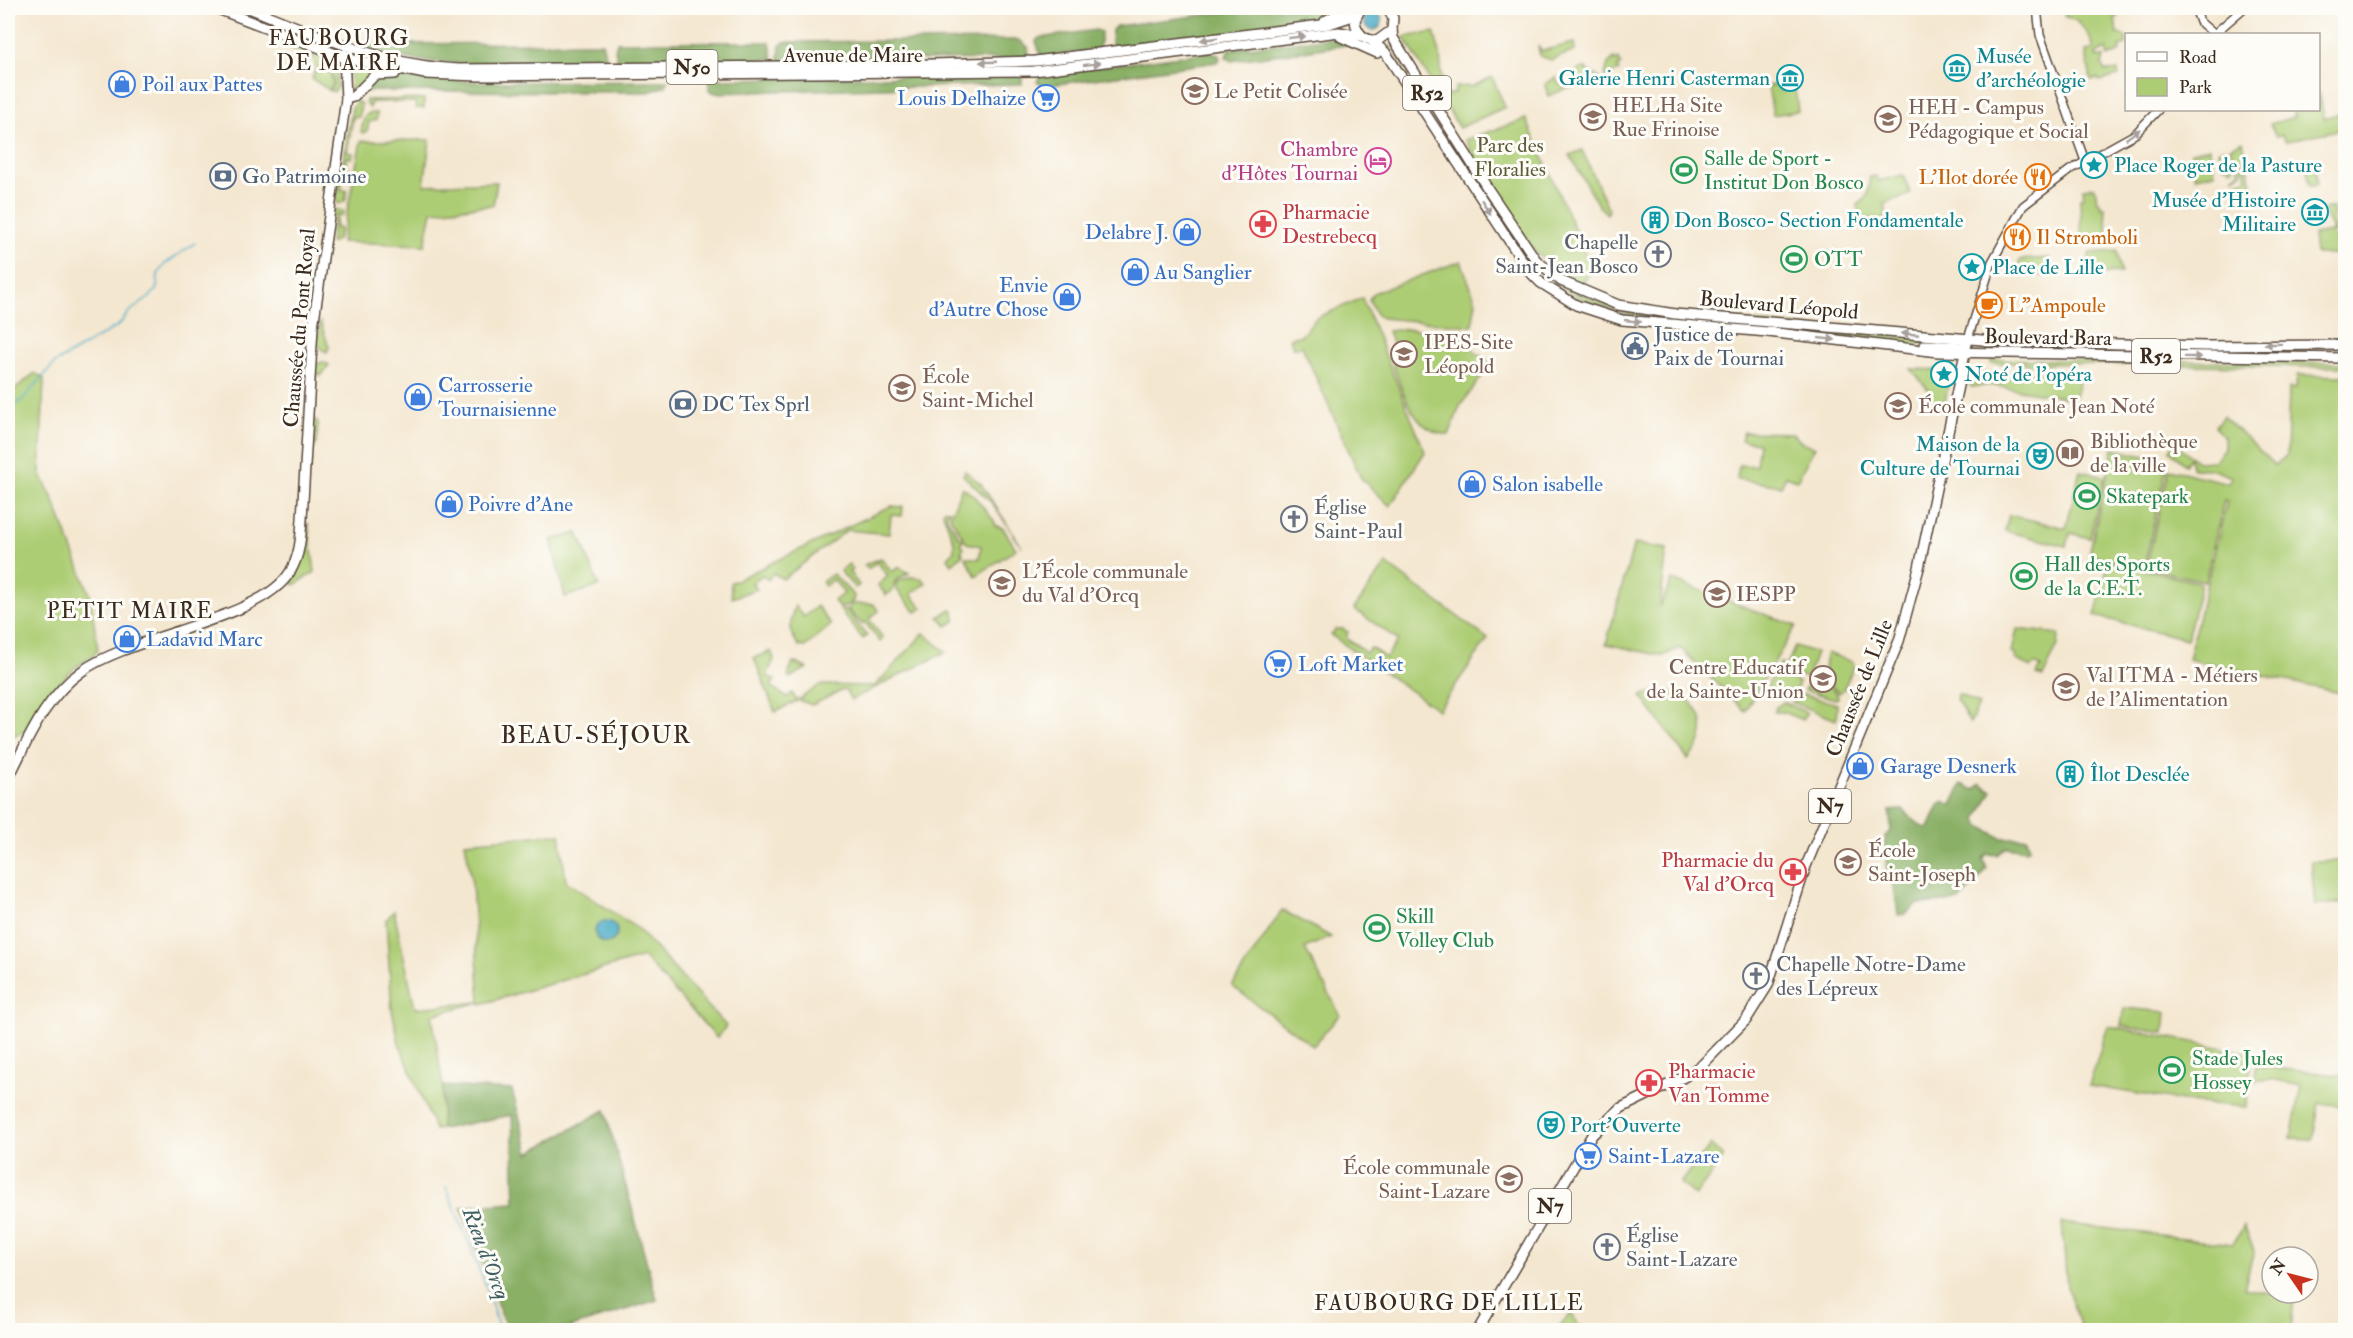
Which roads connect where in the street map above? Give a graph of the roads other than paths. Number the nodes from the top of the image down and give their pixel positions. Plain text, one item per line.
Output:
1 (215, 8) edge
2 (249, 8) edge
3 (1387, 8) edge
4 (2037, 8) edge
5 (2195, 8) edge
6 (2244, 8) edge
7 (1356, 10) edge
8 (1392, 30) junction
9 (1332, 33) junction
10 (2213, 33) edge
11 (2215, 33) edge
12 (1361, 36) junction
13 (1371, 40) junction
14 (343, 45) junction
15 (344, 58) junction
16 (1394, 66) junction
17 (406, 71) junction
18 (346, 99) junction
19 (2157, 111) edge
20 (2085, 161) junction
21 (2346, 345) edge
22 (1967, 347) junction
23 (2346, 358) edge
24 (8, 779) edge
25 (1478, 1330) edge

1 - 15 main road, N50
2 - 14 main road, N50
3 - 8 main road, R52
4 - 20 street
5 - 10 street
6 - 11 street
7 - 12 main road
7 -> 14 main road, Avenue de Maire / N50
8 - 13 main road
22 -> 8 main road, Boulevard Léopold / R52
9 - 12 main road, Avenue de Maire / N50
9 - 16 main road
17 -> 9 main road, Avenue de Maire / N50
12 - 13 main road, R52
13 - 16 main road, R52
14 - 15 main road, Chaussée du Pont Royal
15 - 17 main road, Avenue de Maire / N50
15 - 18 main road, Chaussée du Pont Royal
16 -> 22 main road, Boulevard Léopold / R52
17 - 18 main road
18 - 24 main road, Chaussée du Pont Royal
20 -> 19 street
20 - 22 street
21 -> 22 main road, Boulevard Bara / R52
22 -> 23 main road, Boulevard Bara / R52
22 - 25 main road, Chaussée de Lille / N7

